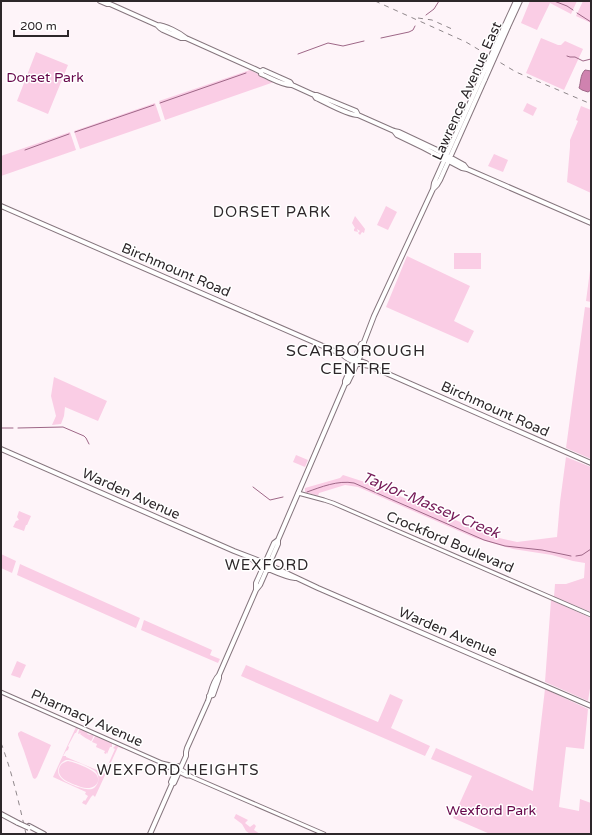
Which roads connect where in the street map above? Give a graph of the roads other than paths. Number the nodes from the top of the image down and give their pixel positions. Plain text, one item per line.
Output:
1 (100, 1) edge
2 (516, 1) edge
3 (520, 1) edge
4 (109, 2) edge
5 (506, 26) junction
6 (447, 159) junction
7 (467, 169) junction
8 (1, 206) edge
9 (591, 223) edge
10 (356, 360) junction
11 (1, 449) edge
12 (591, 463) edge
13 (298, 493) junction
14 (267, 565) junction
15 (591, 615) edge
16 (2, 693) edge
17 (591, 706) edge
18 (178, 770) junction
19 (1, 814) edge
20 (43, 834) edge
21 (150, 834) edge
22 (324, 834) edge

1 - 4 main road
2 - 5 main road, Lawrence Avenue East
3 - 5 main road, Lawrence Avenue East
4 - 6 main road
5 - 6 main road, Lawrence Avenue East, bridge
6 - 7 main road
6 - 7 main road
6 - 10 main road, Lawrence Avenue East
7 - 9 main road
8 - 10 main road, Birchmount Road
10 - 12 main road, Birchmount Road
10 - 13 main road, Lawrence Avenue East
11 - 14 main road, Warden Avenue
13 - 14 main road, Lawrence Avenue East
13 - 15 street, Crockford Boulevard
14 - 17 main road, Warden Avenue
14 - 18 main road, Lawrence Avenue East
16 - 18 street, Pharmacy Avenue
18 - 21 main road, Lawrence Avenue East
18 - 22 street, Pharmacy Avenue
19 - 20 main road, bridge

